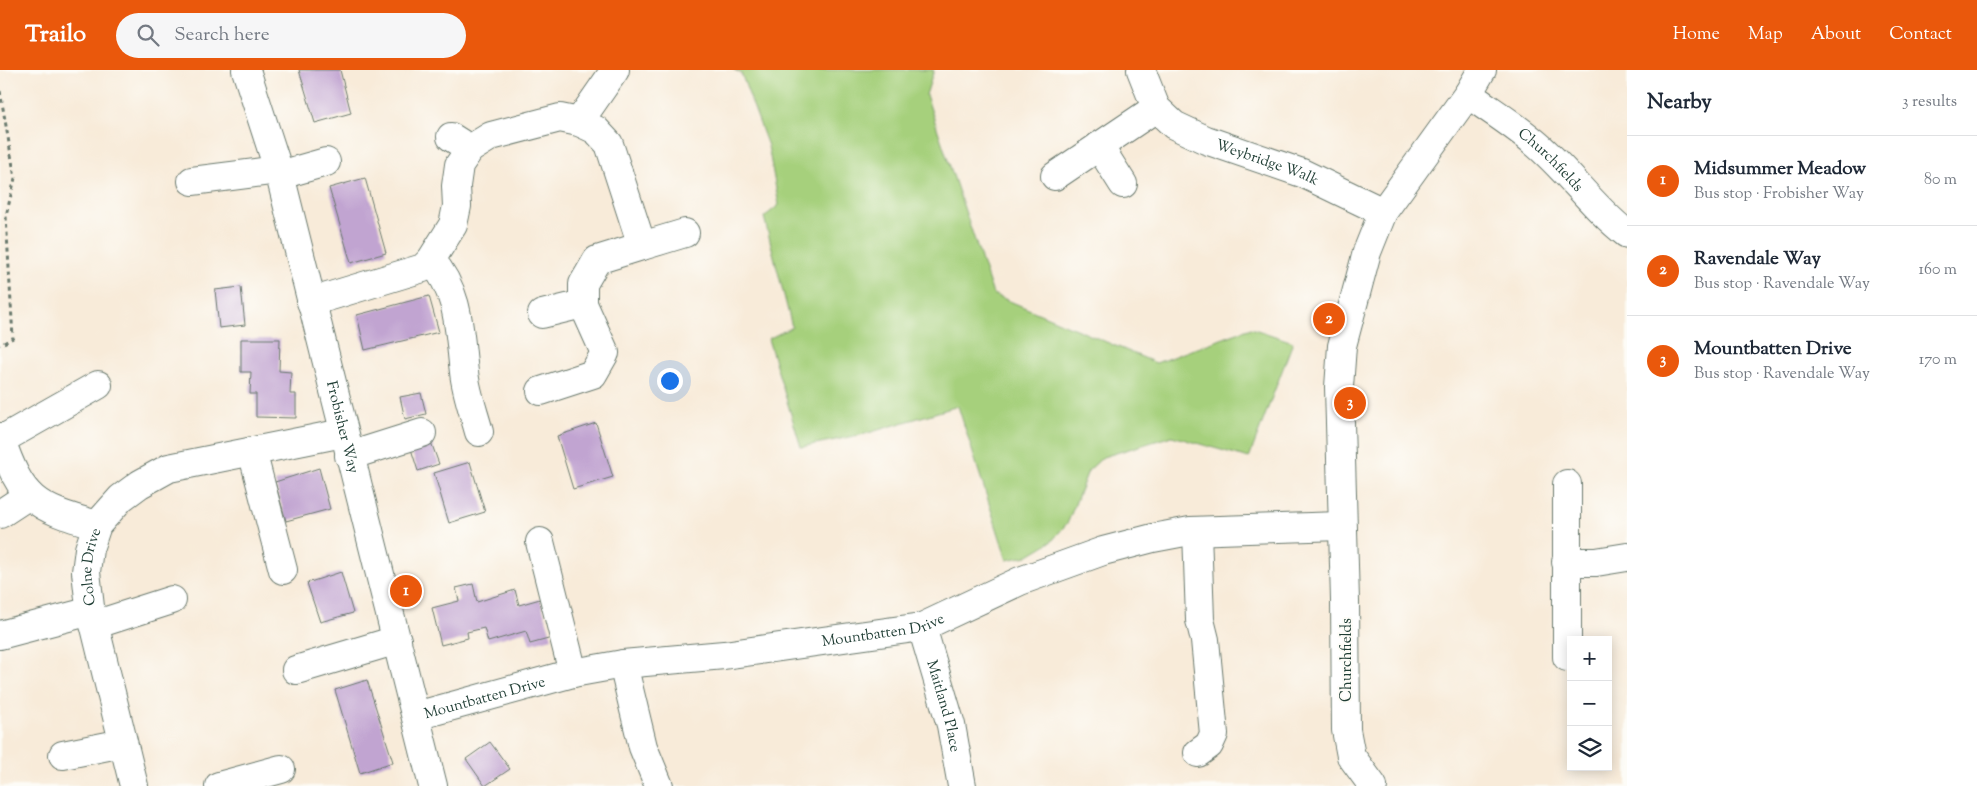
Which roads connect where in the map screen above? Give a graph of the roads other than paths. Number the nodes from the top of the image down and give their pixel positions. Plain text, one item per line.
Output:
1 (246, 70) edge
2 (615, 70) edge
3 (1141, 70) edge
4 (1482, 70) edge
5 (1468, 94) junction
6 (1156, 108) junction
7 (579, 122) junction
8 (1099, 146) junction
9 (326, 162) dead end
10 (279, 173) junction
11 (1055, 176) dead end
12 (192, 181) dead end
13 (1123, 184) dead end
14 (1383, 212) junction
15 (685, 233) dead end
16 (1627, 234) edge
17 (642, 246) junction
18 (431, 260) junction
19 (311, 302) junction
20 (583, 304) junction
21 (542, 314) dead end
22 (98, 385) dead end
23 (541, 391) dead end
24 (422, 432) dead end
25 (479, 432) dead end
26 (1, 438) edge
27 (346, 444) junction
28 (252, 451) junction
29 (1567, 484) dead end
30 (29, 495) junction
31 (0, 514) edge
32 (97, 525) junction
33 (1341, 526) junction
34 (1197, 531) junction
35 (540, 542) dead end
36 (1627, 557) edge
37 (1566, 562) junction
38 (283, 570) dead end
39 (172, 600) dead end
40 (93, 618) junction
41 (922, 627) junction
42 (0, 635) edge
43 (397, 640) junction
44 (1567, 657) dead end
45 (623, 664) junction
46 (296, 670) dead end
47 (573, 673) junction
48 (416, 716) junction
49 (123, 743) junction
50 (1198, 754) dead end
51 (63, 755) dead end
52 (281, 769) dead end
53 (134, 786) edge
54 (219, 786) edge
55 (432, 786) edge
56 (659, 786) edge
57 (962, 786) edge
58 (1373, 786) edge

1 - 10 street, Frobisher Way
2 - 7 street
3 - 6 street, Weybridge Walk
4 - 5 street, Churchfields
5 - 14 street, Churchfields
5 - 16 street, Churchfields
6 - 8 street
6 - 14 street, Weybridge Walk
7 - 17 street
7 - 18 street
8 - 11 street
8 - 13 street
9 - 10 street
10 - 12 street
10 - 19 street, Frobisher Way
14 - 33 street, Churchfields
15 - 17 street
17 - 20 street
18 - 19 street
18 - 25 street
19 - 27 street, Frobisher Way
20 - 21 street
20 - 23 street
22 - 26 street
24 - 27 street, Colne Drive
26 - 30 street
27 - 28 street, Colne Drive
27 - 43 street, Frobisher Way
28 - 32 street, Colne Drive
28 - 38 street
29 - 37 street
30 - 31 street
30 - 32 street
32 - 40 street, Colne Drive
33 - 34 street, Mountbatten Drive
33 - 58 street, Churchfields
34 - 41 street, Mountbatten Drive
34 - 50 street
35 - 47 street
36 - 37 street
37 - 44 street
39 - 40 street
40 - 42 street
40 - 49 street, Colne Drive
41 - 45 street, Mountbatten Drive
41 - 57 street, Maitland Place
43 - 46 street
43 - 48 street, Frobisher Way
45 - 47 street, Mountbatten Drive
45 - 56 street
47 - 48 street, Mountbatten Drive
48 - 55 street, Frobisher Way
49 - 51 street
49 - 53 street, Colne Drive
52 - 54 street

